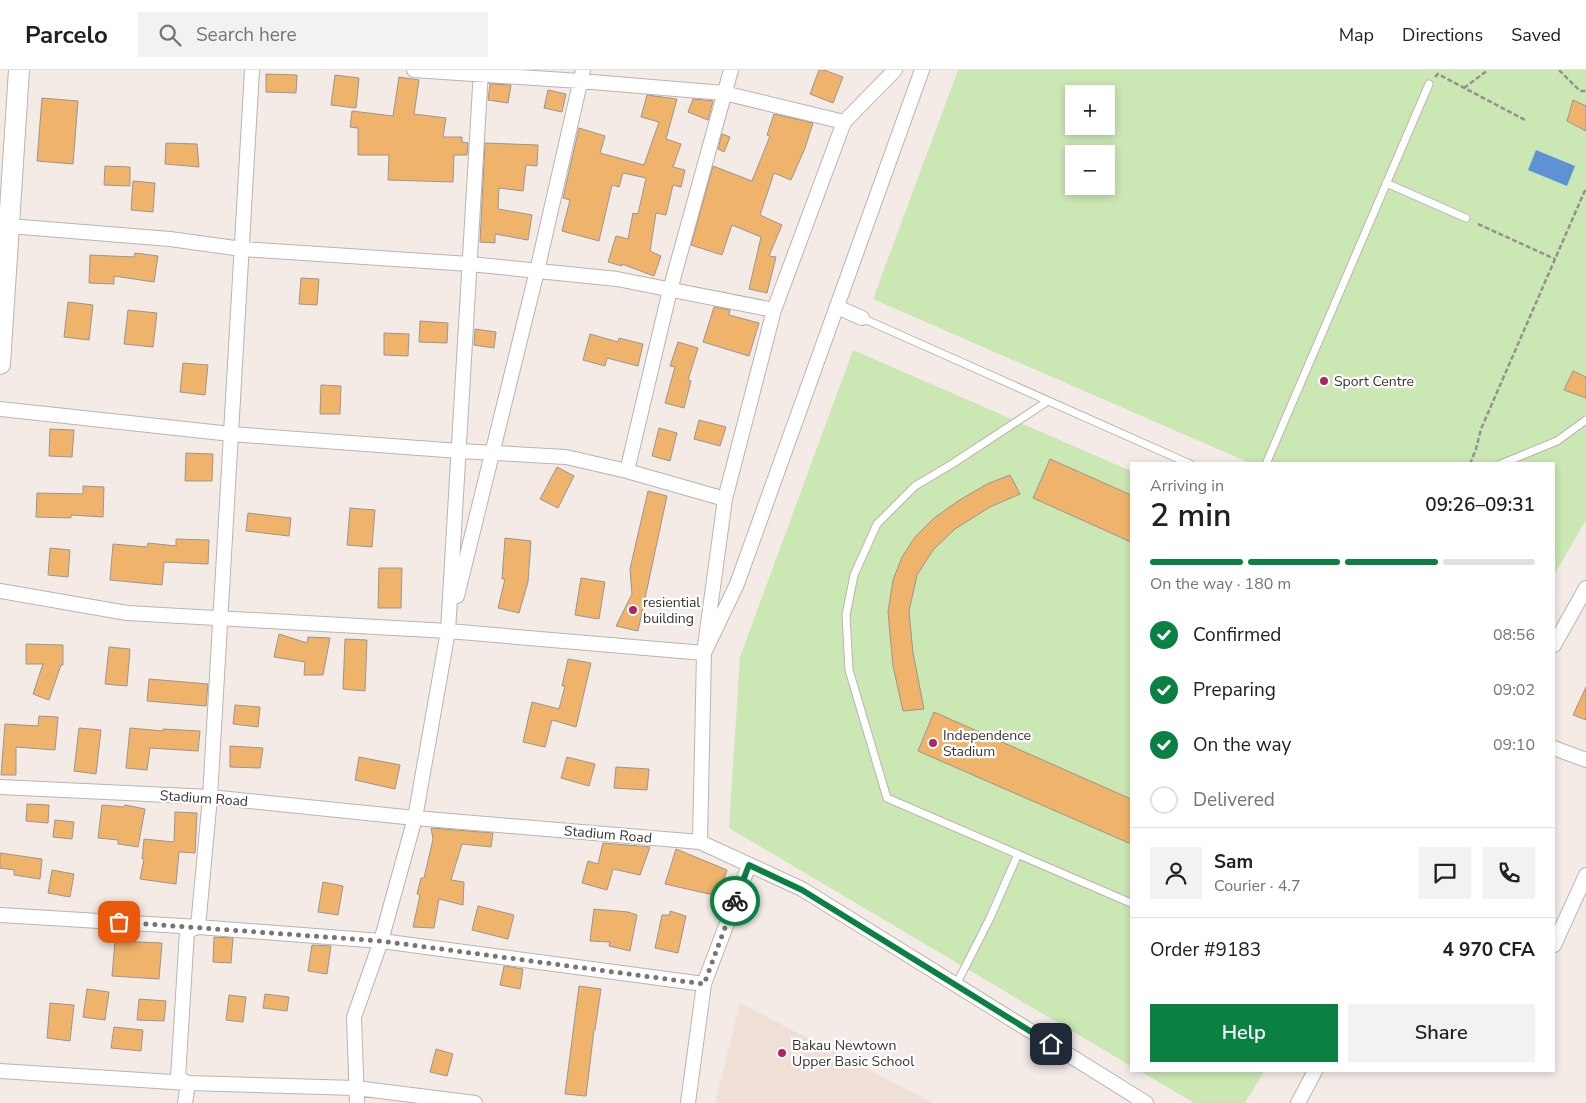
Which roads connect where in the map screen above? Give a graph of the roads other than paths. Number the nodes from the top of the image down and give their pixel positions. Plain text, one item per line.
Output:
1 (19, 70) edge
2 (252, 70) edge
3 (414, 70) edge
4 (731, 70) edge
5 (894, 70) edge
6 (922, 70) edge
7 (481, 73) edge
8 (582, 75) edge
9 (1429, 84) road end
10 (724, 93) junction
11 (844, 122) junction
12 (1386, 183) junction
13 (1466, 218) dead end
14 (10, 226) junction
15 (242, 249) junction
16 (470, 264) junction
17 (537, 271) junction
18 (670, 290) junction
19 (837, 307) junction
20 (774, 310) junction
21 (862, 318) joint
22 (0, 364) edge
23 (1048, 401) junction
24 (0, 409) edge
25 (1586, 420) edge
26 (231, 434) junction
27 (459, 451) junction
28 (492, 453) junction
29 (1185, 462) edge
30 (1267, 462) edge
31 (1506, 462) edge
32 (627, 470) junction
33 (725, 499) junction
34 (1586, 588) edge
35 (0, 591) edge
36 (220, 618) junction
37 (1558, 627) edge
38 (448, 631) junction
39 (1555, 640) edge
40 (704, 653) junction
41 (1555, 748) edge
42 (1586, 760) edge
43 (0, 787) edge
44 (210, 797) junction
45 (414, 818) junction
46 (700, 842) junction
47 (1018, 854) junction
48 (749, 865) junction
49 (1586, 876) edge
50 (1130, 903) edge
51 (0, 915) edge
52 (198, 927) junction
53 (381, 941) junction
54 (1555, 944) edge
55 (704, 984) junction
56 (956, 985) junction
57 (0, 1071) edge
58 (1315, 1072) edge
59 (188, 1083) junction
60 (356, 1088) junction
61 (185, 1103) edge
62 (357, 1103) edge
63 (474, 1103) edge
64 (688, 1103) edge
65 (1146, 1103) edge
66 (1298, 1103) edge

1 - 14 street
2 - 15 street
3 - 7 street
4 - 10 street
5 - 11 street
6 - 19 street
7 - 8 street
7 - 16 street
8 - 10 street
8 - 17 street
9 - 12 lane
10 - 11 street
10 - 18 street
11 - 20 street
12 - 13 lane
12 - 30 lane
14 - 15 street
14 - 22 street
15 - 16 street
15 - 26 street
16 - 17 street
16 - 27 street
17 - 18 street
17 - 28 street
18 - 20 street
18 - 32 street
19 - 21 street
19 - 40 street
20 - 33 street
21 - 23 lane
23 - 29 lane
23 - 47 lane
24 - 26 street
25 - 31 lane
26 - 27 street
26 - 36 street
27 - 28 street
27 - 38 street
28 - 32 street
28 - 38 street
32 - 33 street
33 - 40 street
34 - 37 street
35 - 36 street
36 - 38 street
36 - 44 street
37 - 39 street
38 - 40 street
38 - 45 street
40 - 46 street
41 - 42 street
43 - 44 street, Stadium Road
44 - 45 street, Stadium Road
44 - 52 street
45 - 46 street, Stadium Road
45 - 53 street
46 - 48 street, Stadium Road
47 - 50 lane
47 - 56 lane
48 - 55 street
48 - 56 street, Stadium Road
49 - 54 street
51 - 52 street
52 - 53 street
52 - 59 street
53 - 55 street
53 - 60 street
55 - 64 street
56 - 65 street, Stadium Road
57 - 59 street
58 - 66 street
59 - 60 street
59 - 61 street
60 - 62 street
60 - 63 street

